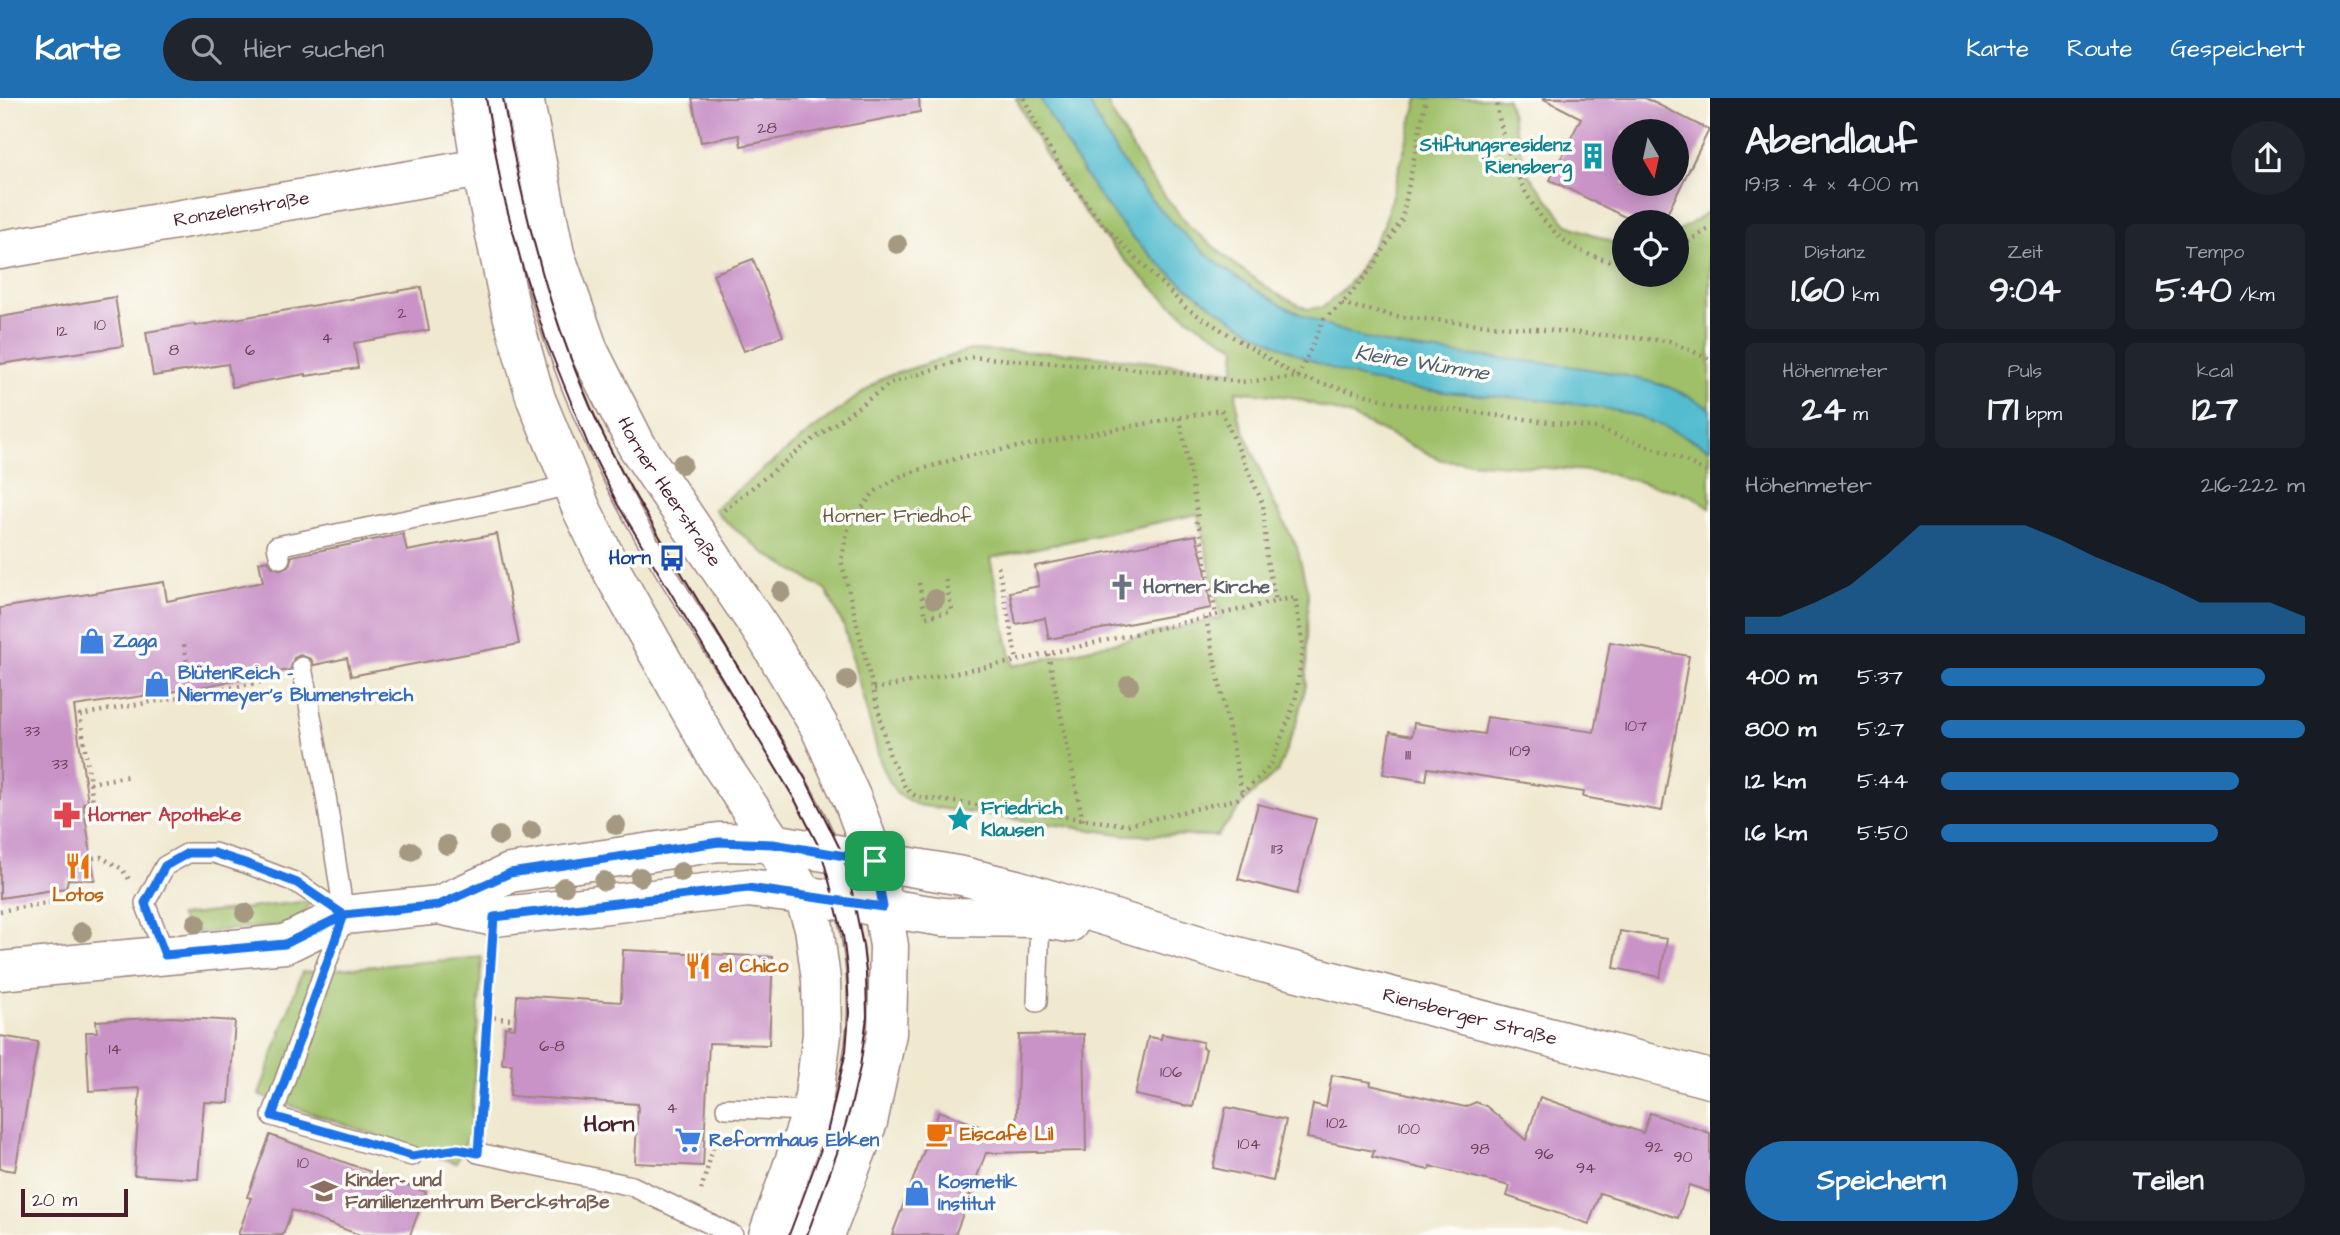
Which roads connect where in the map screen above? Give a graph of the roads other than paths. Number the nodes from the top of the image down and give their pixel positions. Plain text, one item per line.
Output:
1 (470, 98) edge
2 (495, 98) edge
3 (524, 98) edge
4 (481, 168) junction
5 (0, 250) edge
6 (572, 484) junction
7 (280, 558) dead end
8 (302, 671) road end
9 (773, 844) junction
10 (832, 853) junction
11 (875, 861) junction
12 (803, 895) junction
13 (844, 901) junction
14 (439, 905) junction
15 (883, 907) junction
16 (344, 915) junction
17 (1040, 918) junction
18 (1229, 954) junction
19 (165, 955) junction
20 (0, 971) edge
21 (1037, 1002) dead end
22 (1710, 1079) edge
23 (726, 1108) road end
24 (812, 1111) junction
25 (478, 1153) road end
26 (412, 1156) dead end
27 (733, 1235) edge
28 (768, 1235) edge
29 (797, 1235) edge
30 (825, 1235) edge

1 - 4 street
2 - 10 lane
3 - 11 street, Horner Heerstraße
4 - 5 street, Ronzelenstraße
4 - 6 street
6 - 7 lane
6 - 9 street
8 - 16 lane
9 - 10 street, Riensberger Straße
9 - 12 street
9 - 14 street, Riensberger Straße
10 - 11 street, Riensberger Straße
10 - 13 lane
11 - 15 street, Horner Heerstraße
11 - 18 street, Riensberger Straße
12 - 13 street, Riensberger Straße
12 - 14 street, Riensberger Straße
12 - 24 street
13 - 15 street, Riensberger Straße
13 - 29 lane
14 - 16 street
15 - 17 street, Riensberger Straße
15 - 30 street, Horner Heerstraße
16 - 19 street
16 - 19 lane
16 - 26 lane
17 - 18 street, Riensberger Straße
17 - 21 lane
18 - 22 street, Riensberger Straße
19 - 20 street
23 - 24 lane
24 - 28 street
25 - 27 lane

